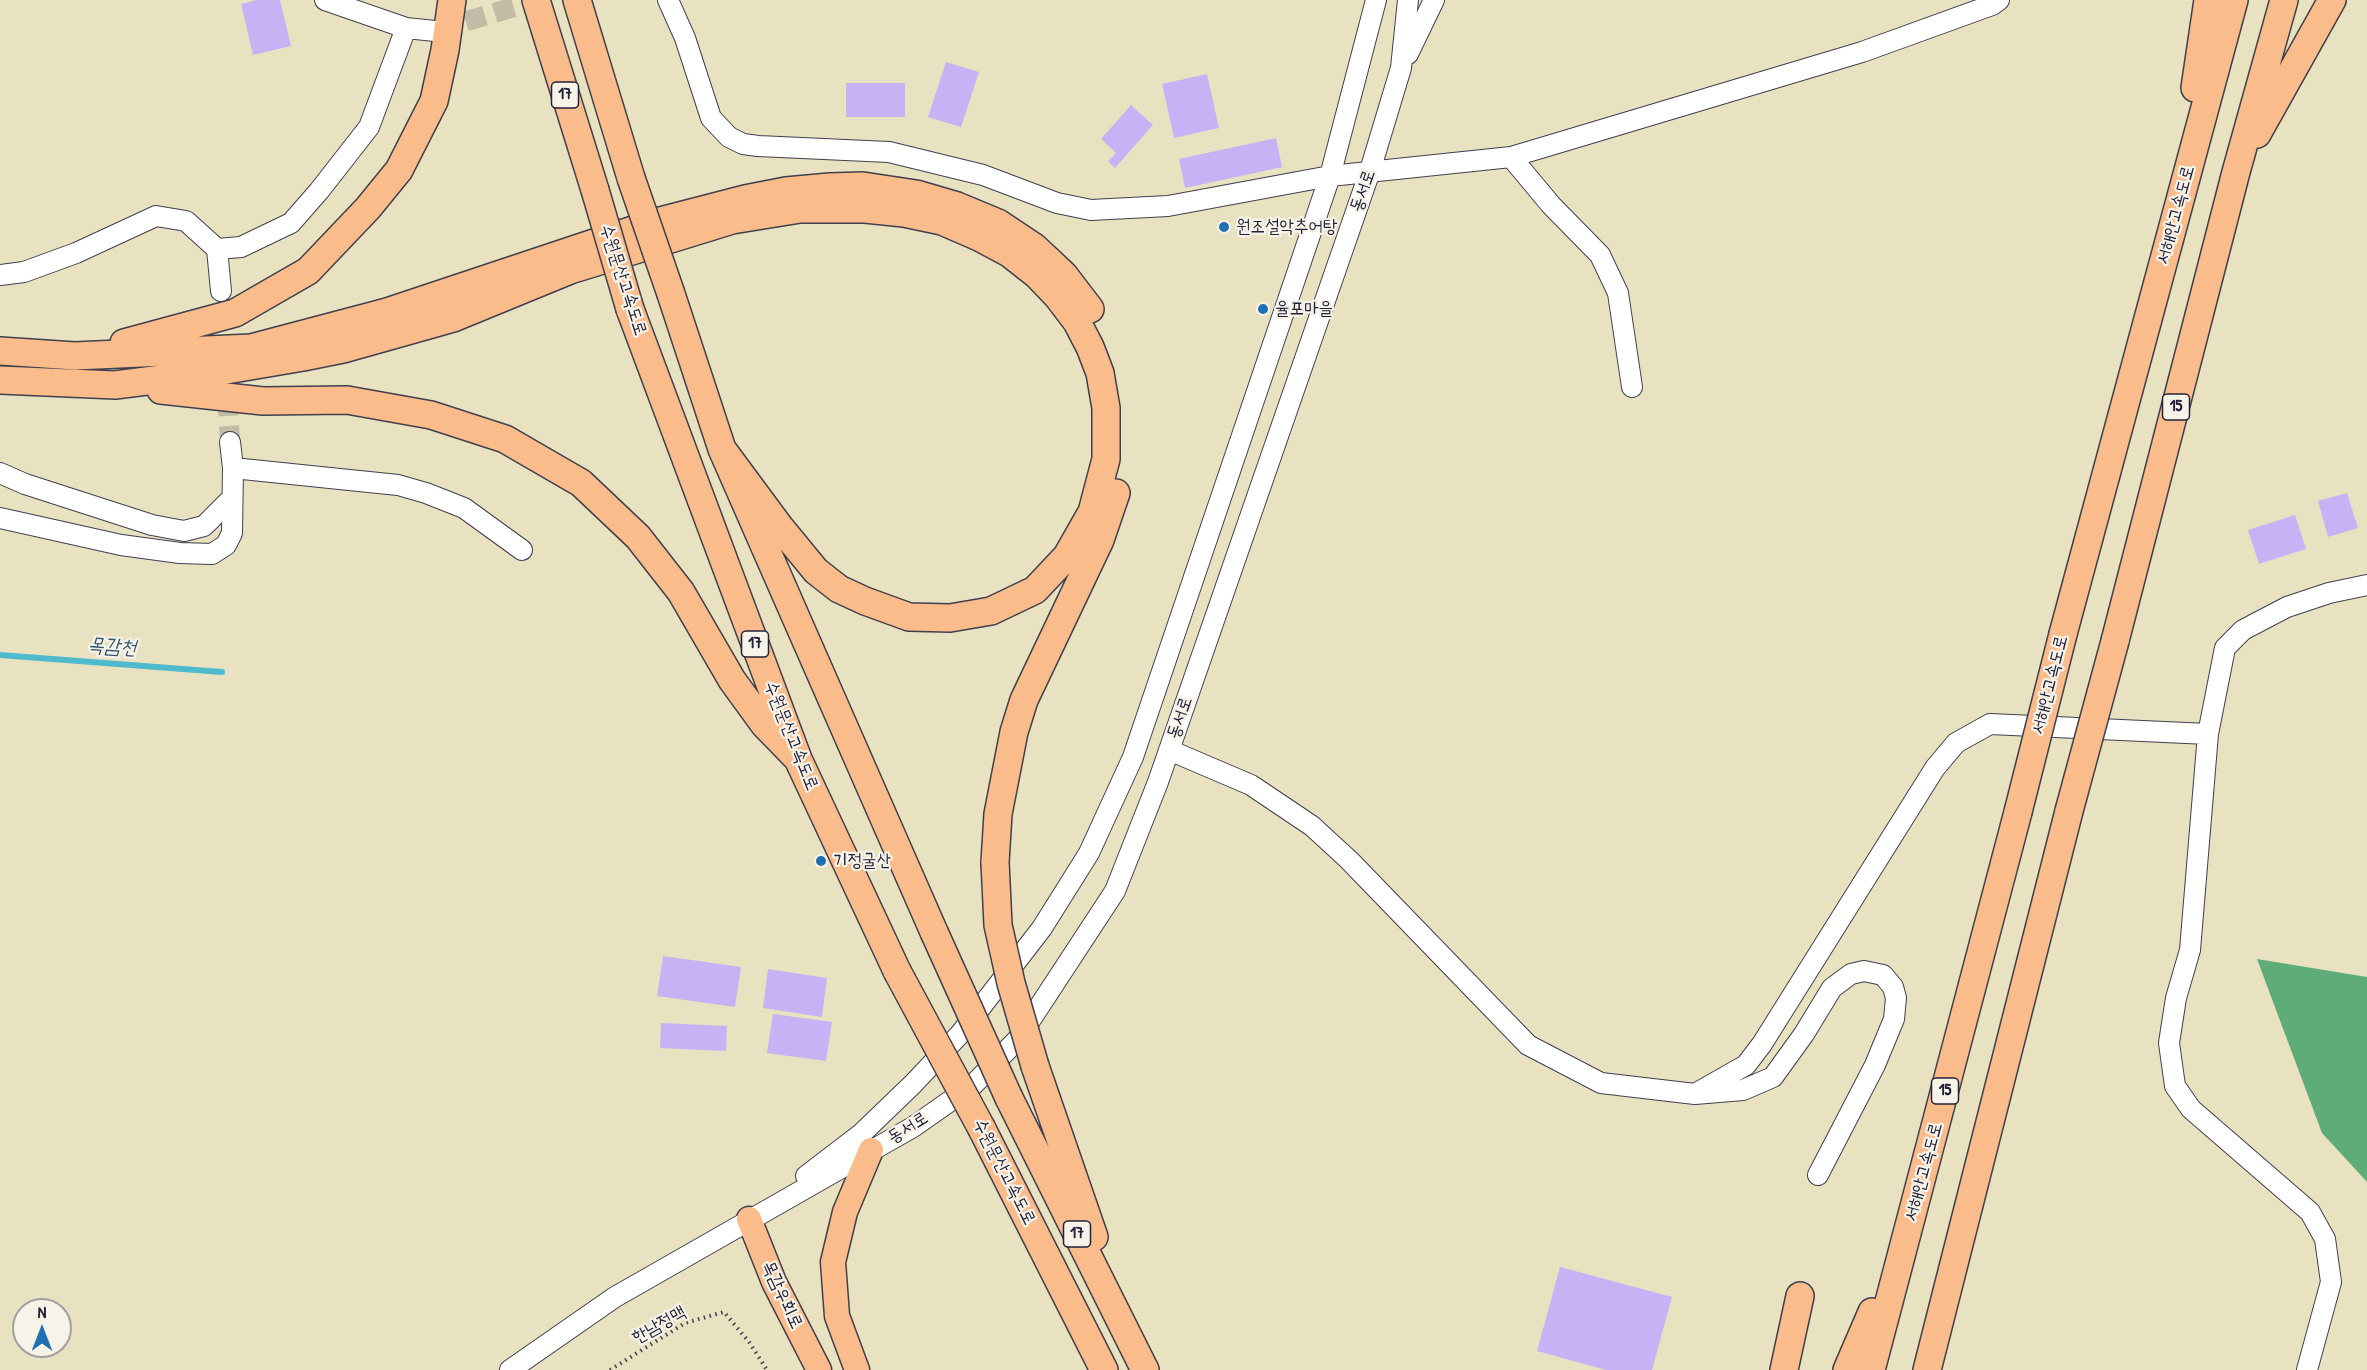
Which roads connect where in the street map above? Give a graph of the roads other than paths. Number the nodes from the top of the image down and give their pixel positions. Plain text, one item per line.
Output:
1 (325, 0) edge
2 (453, 0) edge
3 (536, 0) edge
4 (577, 0) edge
5 (668, 0) edge
6 (1364, 0) edge
7 (1376, 0) edge
8 (1408, 0) edge
9 (1434, 0) edge
10 (1999, 0) edge
11 (2208, 0) edge
12 (2234, 0) edge
13 (2283, 0) edge
14 (2332, 0) edge
15 (406, 28) junction
16 (435, 31) tunnel mouth
17 (1365, 48) junction
18 (1401, 68) junction
19 (1511, 157) junction
20 (2236, 172) junction
21 (1369, 174) junction
22 (1330, 177) junction
23 (2178, 210) junction
24 (217, 249) junction
25 (0, 275) edge
26 (221, 291) tunnel mouth
27 (0, 351) edge
28 (75, 356) junction
29 (0, 380) edge
30 (115, 385) junction
31 (1632, 387) dead end
32 (230, 442) tunnel mouth
33 (722, 449) junction
34 (233, 468) junction
35 (0, 473) edge
36 (231, 499) junction
37 (0, 518) edge
38 (522, 550) dead end
39 (2367, 585) edge
40 (2208, 735) junction
41 (1169, 750) junction
42 (798, 759) junction
43 (1695, 1094) junction
44 (871, 1150) junction
45 (1818, 1175) dead end
46 (749, 1219) junction
47 (1909, 1229) junction
48 (1800, 1296) dead end
49 (1131, 1343) junction
50 (510, 1370) edge
51 (819, 1370) edge
52 (856, 1370) edge
53 (1104, 1370) edge
54 (1145, 1370) edge
55 (1784, 1370) edge
56 (1847, 1370) edge
57 (1871, 1370) edge
58 (1927, 1370) edge
59 (2307, 1370) edge

1 - 15 street
2 - 28 highway
3 - 42 highway, 수원문산고속도로 / 17, bridge
4 - 33 highway, 수원문산고속도로 / 17, bridge
5 - 22 street
6 - 17 street, 동서로
7 - 17 street, 동서로
8 - 18 street, 동서로
9 - 18 street, 동서로
10 - 19 street
11 - 23 highway
12 - 23 highway, 서해안고속도로 / 15
13 - 20 highway, 15
14 - 20 highway
15 - 16 street
15 - 24 street
17 - 22 street, 동서로
18 - 21 street, 동서로
19 - 21 street
19 - 31 street
20 - 58 highway, 15, bridge
21 - 22 street
21 - 41 street, 동서로
22 - 46 street, 동서로
23 - 47 highway, 서해안고속도로 / 15, bridge
24 - 25 street
24 - 26 street
27 - 28 highway
28 - 49 highway, bridge
29 - 30 highway
30 - 33 highway
30 - 42 highway
32 - 34 street
33 - 49 highway, 수원문산고속도로 / 17, bridge
34 - 36 street
34 - 38 street
35 - 36 street
36 - 37 street
39 - 40 street
40 - 43 street
40 - 59 street
41 - 43 street
41 - 44 street, 동서로
42 - 53 highway, 수원문산고속도로 / 17, bridge
43 - 45 street
44 - 46 street, 동서로
44 - 52 main road
46 - 50 street, 동서로
46 - 51 main road, 목감우회로
47 - 56 highway
47 - 57 highway, 서해안고속도로 / 15
48 - 55 highway
49 - 54 highway, 수원문산고속도로 / 17

